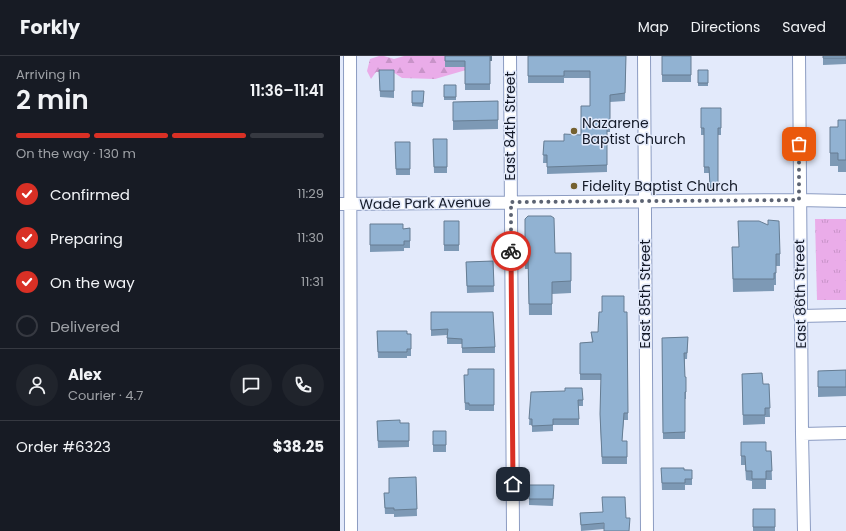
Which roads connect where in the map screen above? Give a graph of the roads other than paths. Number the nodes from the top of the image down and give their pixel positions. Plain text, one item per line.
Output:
1 (350, 56) edge
2 (510, 56) edge
3 (644, 56) edge
4 (799, 56) edge
5 (799, 200) junction
6 (846, 201) edge
7 (511, 202) junction
8 (645, 202) junction
9 (346, 204) edge
10 (800, 316) junction
11 (846, 316) edge
12 (846, 433) edge
13 (802, 434) junction
14 (346, 496) edge
15 (351, 531) edge
16 (513, 531) edge
17 (647, 531) edge
18 (804, 531) edge

1 - 9 street
2 - 7 street, East 84th Street
3 - 8 street, East 85th Street
4 - 5 street, East 86th Street
5 - 6 street, Wade Park Avenue
5 - 8 street, Wade Park Avenue
5 - 10 street, East 86th Street
7 - 8 street, Wade Park Avenue
7 - 9 street, Wade Park Avenue
7 - 16 street, East 84th Street
8 - 17 street, East 85th Street
9 - 14 street
10 - 11 street
10 - 13 street, East 86th Street
12 - 13 street
13 - 18 street, East 86th Street
14 - 15 street

